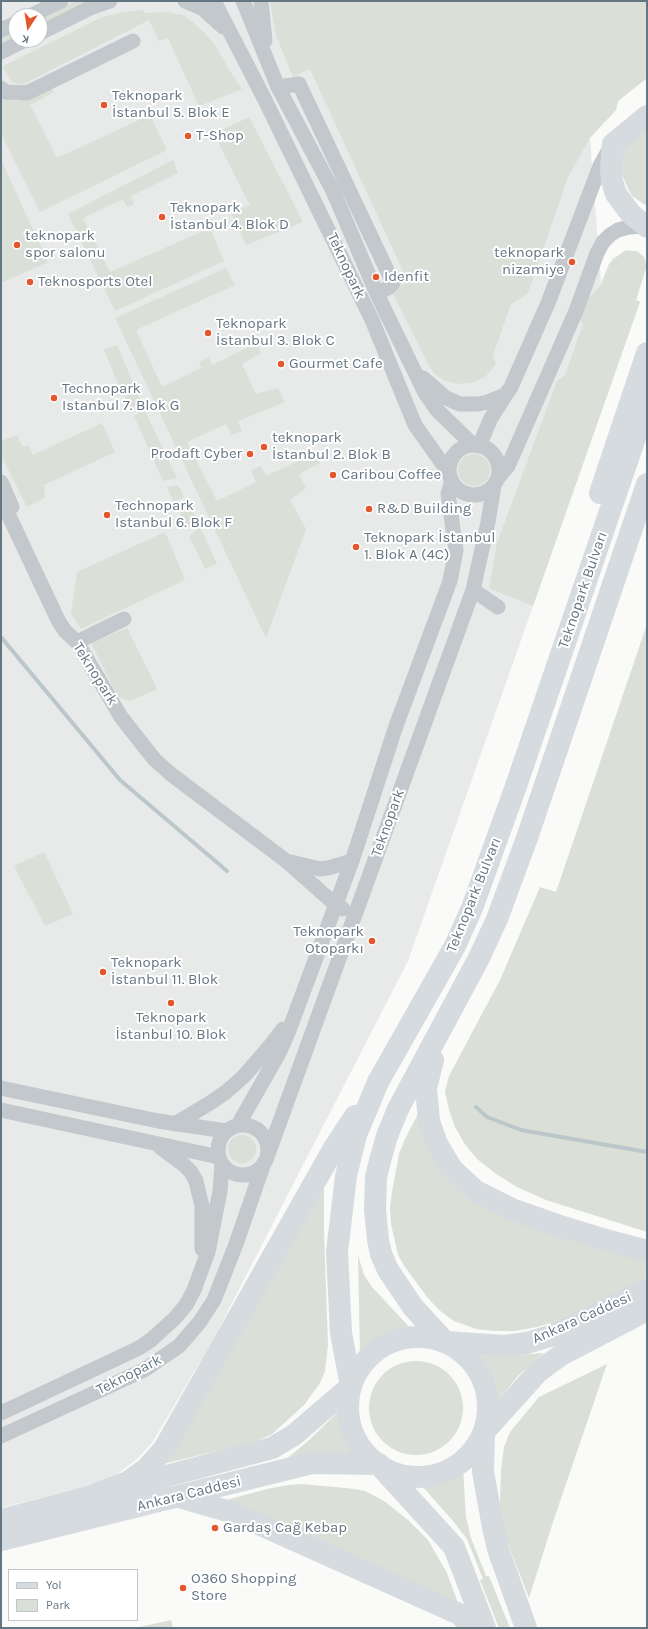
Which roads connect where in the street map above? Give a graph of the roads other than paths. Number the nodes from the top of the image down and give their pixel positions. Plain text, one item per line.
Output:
1 (61, 1) edge
2 (110, 1) edge
3 (185, 1) edge
4 (214, 1) edge
5 (243, 1) edge
6 (261, 1) edge
7 (47, 8) edge
8 (48, 29) edge
9 (133, 41) dead end
10 (244, 57) junction
11 (266, 58) junction
12 (1, 88) edge
13 (647, 116) edge
14 (613, 144) junction
15 (647, 226) edge
16 (647, 353) edge
17 (415, 371) junction
18 (512, 387) junction
19 (647, 403) edge
20 (476, 446) junction
21 (450, 477) junction
22 (496, 481) junction
23 (1, 482) edge
24 (647, 484) edge
25 (1, 499) edge
26 (473, 590) junction
27 (498, 606) dead end
28 (574, 618) junction
29 (124, 619) dead end
30 (65, 631) junction
31 (77, 642) junction
32 (285, 860) junction
33 (352, 861) junction
34 (336, 905) junction
35 (354, 916) junction
36 (296, 1010) junction
37 (440, 1032) junction
38 (378, 1082) junction
39 (1, 1088) edge
40 (1, 1110) edge
41 (175, 1124) junction
42 (232, 1128) junction
43 (154, 1143) junction
44 (266, 1160) junction
45 (220, 1161) junction
46 (647, 1250) edge
47 (200, 1276) junction
48 (647, 1288) edge
49 (647, 1310) edge
50 (445, 1342) junction
51 (351, 1386) junction
52 (1, 1413) edge
53 (484, 1432) junction
54 (1, 1436) edge
55 (379, 1464) junction
56 (96, 1494) junction
57 (178, 1496) junction
58 (1, 1520) edge
59 (1, 1540) edge
60 (474, 1628) edge
61 (485, 1628) edge
62 (526, 1628) edge

1 - 7 street
2 - 8 street
3 - 10 street, Teknopark
4 - 10 street, Teknopark
5 - 11 street, Teknopark
6 - 11 street, Teknopark
9 - 12 street
10 - 21 street, Teknopark
11 - 17 street, Teknopark
13 - 14 main road
14 - 15 main road
14 - 18 street
15 - 22 street, Teknopark
16 - 28 main road
17 - 18 street, Teknopark
17 - 20 street, Teknopark
18 - 20 street
19 - 28 main road, Teknopark Bulvarı
20 - 21 street, Teknopark
20 - 22 street, Teknopark
21 - 22 street, Teknopark
21 - 33 street, Teknopark
22 - 26 street, Teknopark
23 - 30 street, Teknopark
24 - 37 main road, Teknopark Bulvarı
25 - 30 street, Teknopark
26 - 27 street
26 - 35 street, Teknopark
28 - 38 main road, Teknopark Bulvarı
29 - 31 street
30 - 31 street, Teknopark
31 - 32 street, Teknopark
32 - 33 street, Teknopark
32 - 34 street, Teknopark
33 - 34 street, Teknopark
34 - 35 street
34 - 36 street, Teknopark
35 - 44 street, Teknopark
36 - 41 street, Teknopark
36 - 42 street, Teknopark
37 - 46 main road
37 - 50 main road, Teknopark Bulvarı
38 - 51 main road, Teknopark Bulvarı
38 - 56 main road
39 - 41 street, Teknopark
40 - 43 street, Teknopark
41 - 42 street, Teknopark
42 - 44 street, Teknopark
42 - 45 street, Teknopark
43 - 45 street, Teknopark
43 - 47 street, Teknopark
44 - 45 street, Teknopark
44 - 54 street, Teknopark
45 - 47 street, Teknopark
47 - 52 street, Teknopark
48 - 50 main road, Ankara Caddesi
49 - 53 main road, Ankara Caddesi
50 - 51 main road
50 - 53 main road
51 - 55 main road
51 - 56 main road, Ankara Caddesi
53 - 55 main road
53 - 62 main road
55 - 57 main road, Ankara Caddesi
55 - 61 main road
56 - 58 main road, Ankara Caddesi
57 - 59 main road, Ankara Caddesi
57 - 60 main road

